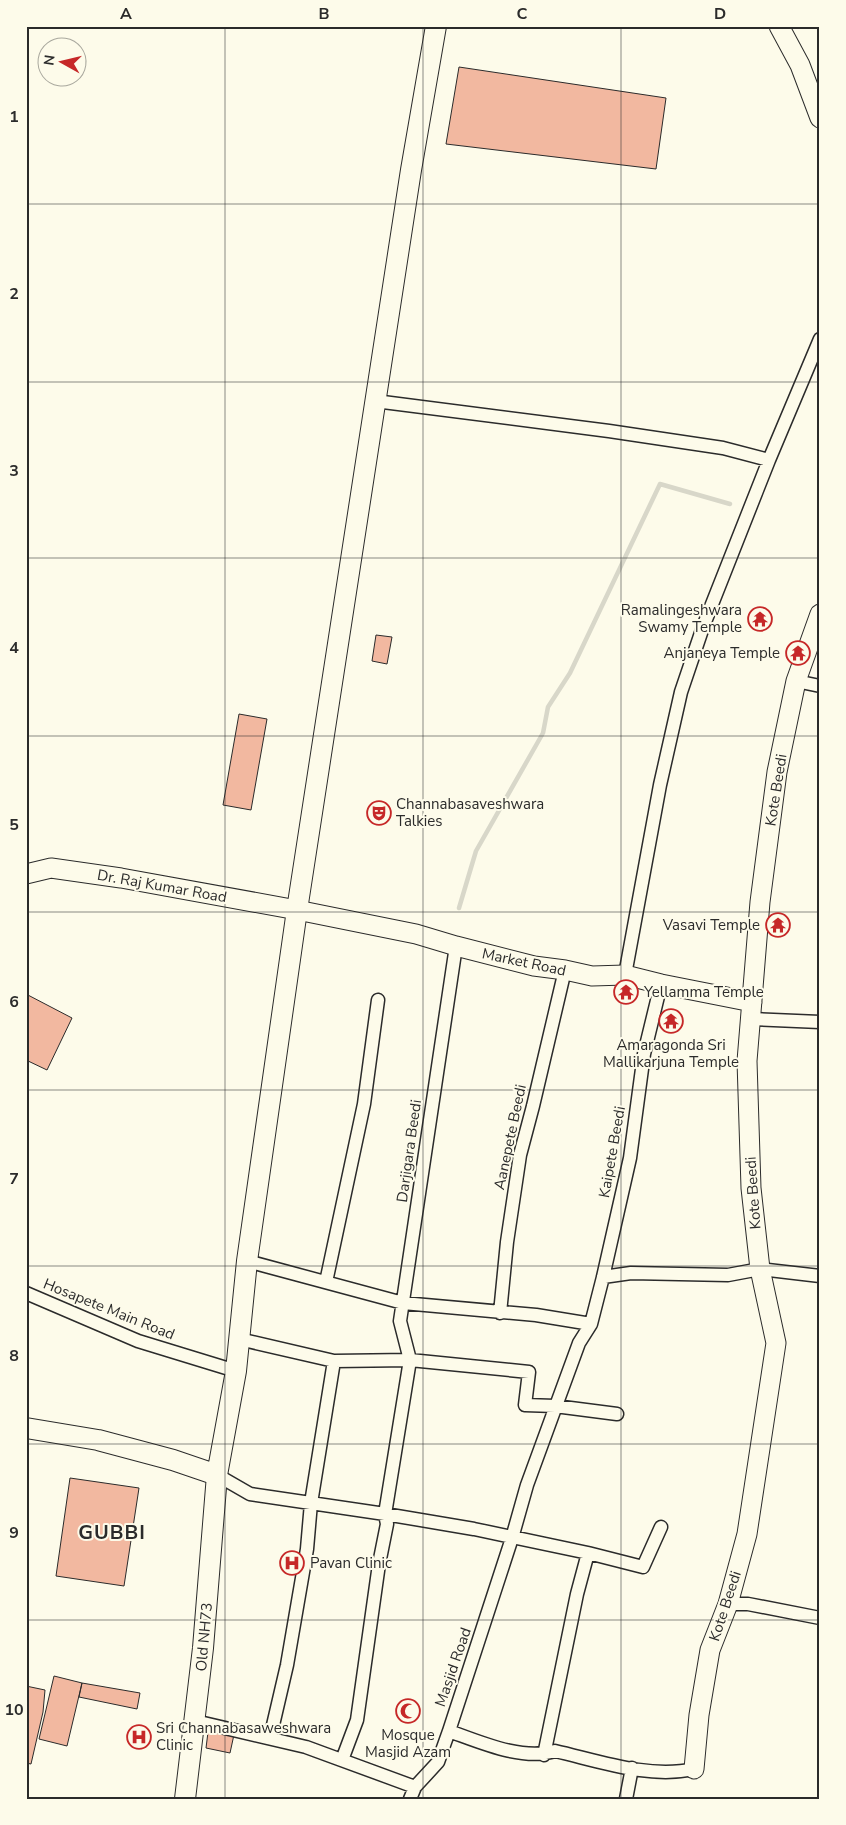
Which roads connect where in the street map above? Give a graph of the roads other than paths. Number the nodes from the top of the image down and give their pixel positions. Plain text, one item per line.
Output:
1 (436, 26) edge
2 (779, 26) edge
3 (820, 118) edge
4 (820, 339) edge
5 (375, 401) junction
6 (769, 460) junction
7 (820, 614) edge
8 (796, 681) junction
9 (820, 686) edge
10 (26, 874) edge
11 (297, 910) junction
12 (456, 946) junction
13 (565, 970) junction
14 (625, 975) junction
15 (661, 984) junction
16 (378, 1000) dead end
17 (751, 1011) junction
18 (820, 1022) edge
19 (247, 1261) junction
20 (760, 1269) junction
21 (820, 1276) edge
22 (604, 1277) junction
23 (326, 1282) junction
24 (26, 1293) edge
25 (403, 1303) junction
26 (500, 1313) junction
27 (591, 1324) junction
28 (239, 1340) junction
29 (410, 1360) junction
30 (334, 1361) junction
31 (236, 1371) junction
32 (555, 1406) junction
33 (617, 1414) dead end
34 (26, 1428) edge
35 (217, 1475) junction
36 (311, 1503) junction
37 (385, 1514) junction
38 (661, 1527) dead end
39 (512, 1538) junction
40 (588, 1553) junction
41 (728, 1604) junction
42 (820, 1618) edge
43 (195, 1721) junction
44 (449, 1731) junction
45 (270, 1738) junction
46 (544, 1755) junction
47 (342, 1760) junction
48 (632, 1768) junction
49 (694, 1769) joint
50 (412, 1793) edge
51 (185, 1799) edge
52 (626, 1799) edge

1 - 5 main road, Old NH73
2 - 3 street
4 - 6 street
5 - 6 street
5 - 11 main road, Old NH73
6 - 14 street
7 - 8 street, Kote Beedi
8 - 9 street
8 - 17 street, Kote Beedi
10 - 11 street, Dr. Raj Kumar Road
11 - 12 street, Market Road
11 - 19 main road, Old NH73
12 - 13 street, Market Road
12 - 25 street, Darjigara Beedi
13 - 14 street, Market Road
13 - 26 street, Aanepete Beedi
14 - 15 street, Market Road
15 - 17 street, Market Road
15 - 22 street, Kaipete Beedi
16 - 23 street
17 - 18 street
17 - 20 street, Kote Beedi
19 - 23 street
19 - 28 main road, Old NH73
20 - 21 street
20 - 22 street
20 - 41 street, Kote Beedi
22 - 27 street, Kaipete Beedi
23 - 25 street
24 - 31 street, Hosapete Main Road
25 - 26 street
25 - 29 street, Darjigara Beedi
26 - 27 street
27 - 32 street, Kaipete Beedi
28 - 30 street
28 - 31 main road, Old NH73
29 - 30 street
29 - 32 street
29 - 37 street
30 - 36 street
31 - 35 main road, Old NH73
32 - 33 street
32 - 39 street, Masjid Road
34 - 35 main road
35 - 36 street
35 - 43 main road, Old NH73
36 - 37 street
36 - 45 street
37 - 39 street
37 - 47 street
38 - 40 street
39 - 40 street
39 - 44 street, Masjid Road
40 - 46 street
41 - 42 street
41 - 49 street, Kote Beedi
43 - 45 street
43 - 51 main road, Old NH73
44 - 46 street
44 - 50 street, Masjid Road
45 - 47 street
46 - 48 street
47 - 50 street
48 - 49 street
48 - 52 street

